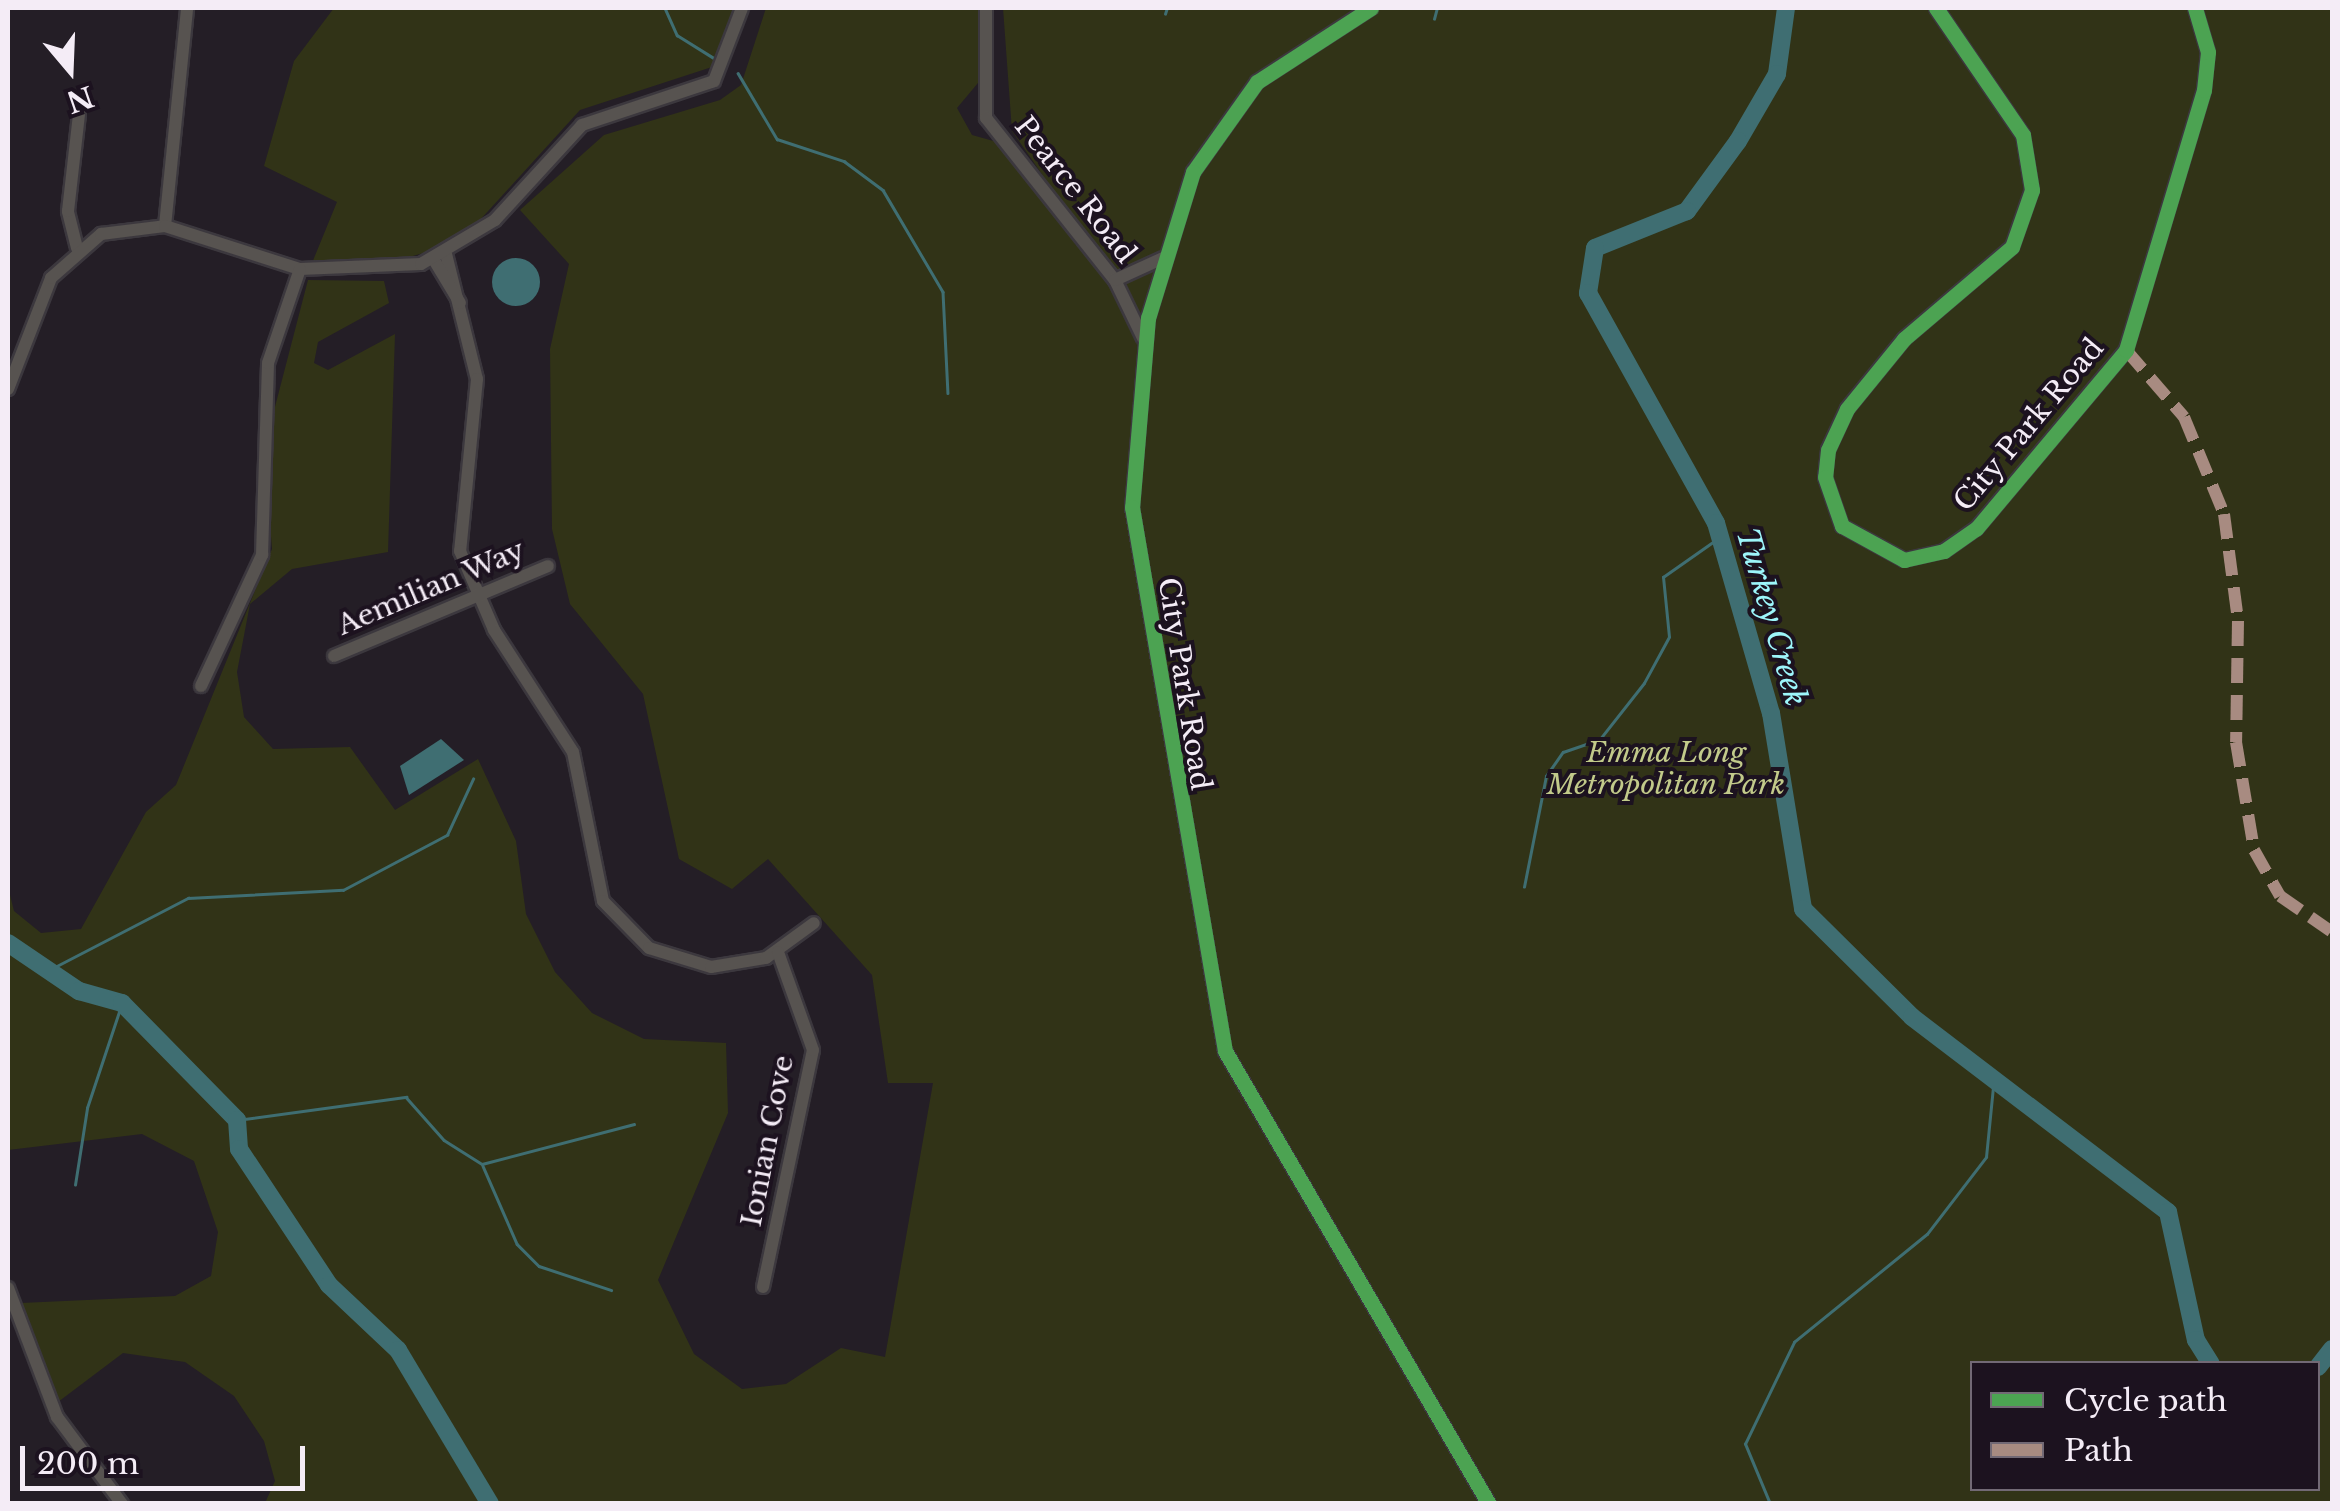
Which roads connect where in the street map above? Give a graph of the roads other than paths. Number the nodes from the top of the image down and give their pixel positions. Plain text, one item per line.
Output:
1 (187, 8) edge
2 (742, 8) edge
3 (986, 8) edge
4 (1371, 8) edge
5 (1936, 8) edge
6 (2195, 8) edge
7 (80, 114) dead end
8 (165, 226) junction
9 (77, 248) junction
10 (440, 257) junction
11 (1163, 258) junction
12 (300, 270) junction
13 (1116, 280) junction
14 (1144, 341) junction
15 (8, 389) edge
16 (548, 566) dead end
17 (478, 594) junction
18 (334, 656) dead end
19 (201, 686) dead end
20 (814, 923) dead end
21 (778, 952) junction
22 (763, 1287) dead end
23 (8, 1288) edge
24 (11, 1312) edge
25 (122, 1504) edge
26 (1489, 1504) edge

1 - 8 street
2 - 10 street
3 - 13 street, Pearce Road
4 - 11 street, City Park Road
5 - 6 street, City Park Road
7 - 9 street
8 - 9 street
8 - 12 street
9 - 15 street
10 - 12 street
10 - 17 street
11 - 13 street
11 - 14 street, City Park Road
12 - 19 street
13 - 14 street, Pearce Road
14 - 26 street, City Park Road
16 - 17 street, Aemilian Way
17 - 18 street, Aemilian Way
17 - 21 street
20 - 21 street
21 - 22 street, Ionian Cove
23 - 24 street
24 - 25 street

